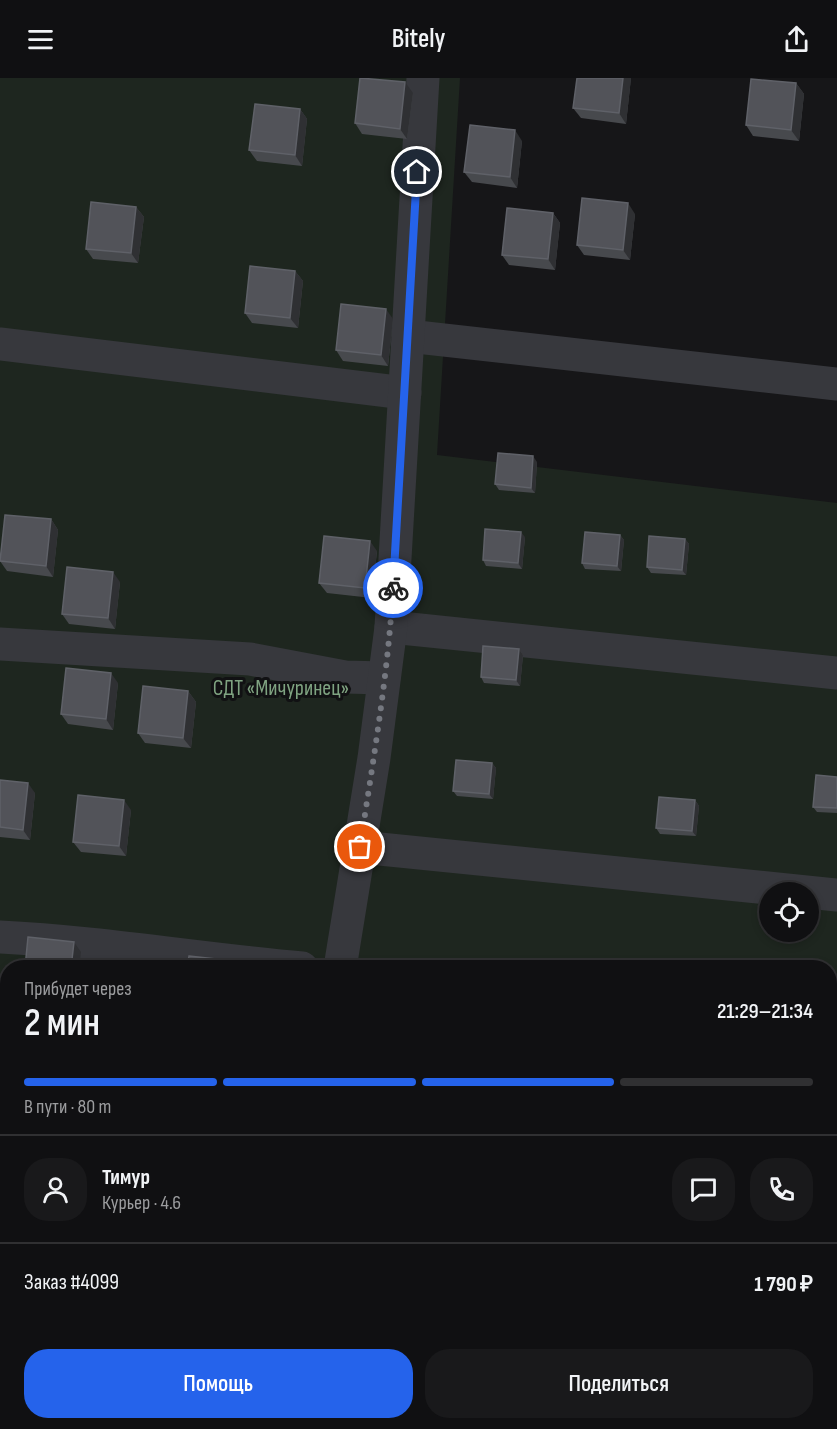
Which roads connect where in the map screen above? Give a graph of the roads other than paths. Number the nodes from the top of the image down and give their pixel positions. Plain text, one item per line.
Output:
1 (423, 78) edge
2 (408, 336) junction
3 (0, 344) edge
4 (837, 384) edge
5 (405, 393) junction
6 (391, 627) junction
7 (0, 644) edge
8 (837, 673) edge
9 (384, 678) junction
10 (360, 847) junction
11 (837, 895) edge
12 (0, 937) edge
13 (222, 960) edge
14 (341, 960) edge

1 - 2 street
2 - 4 street
2 - 5 street
3 - 5 street
5 - 6 street
6 - 8 street
6 - 9 street
7 - 9 street
9 - 10 street
10 - 11 street
10 - 14 street
12 - 13 street

